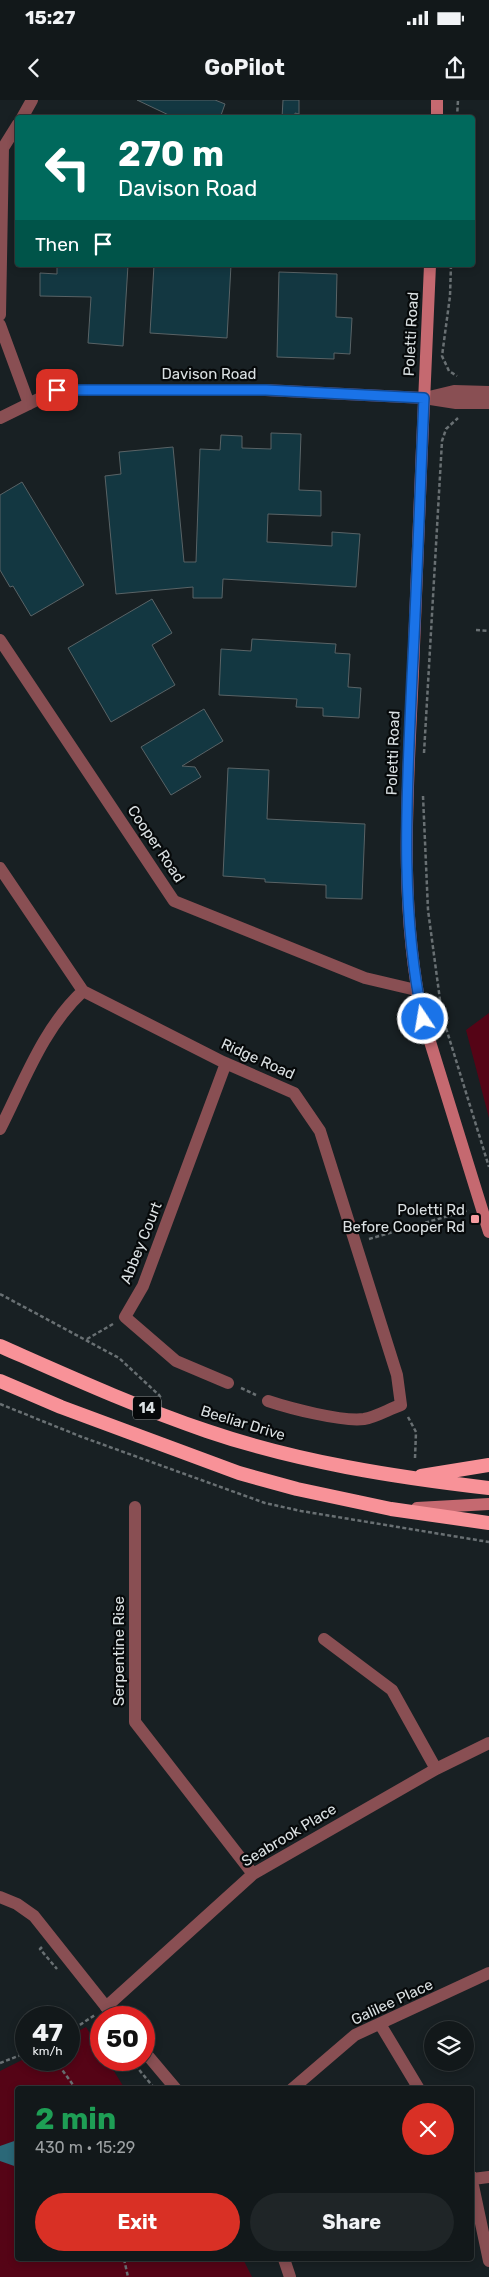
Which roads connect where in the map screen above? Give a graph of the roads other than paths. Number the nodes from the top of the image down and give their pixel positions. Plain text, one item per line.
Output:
1 (32, 100) edge
2 (437, 100) edge
3 (24, 115) edge
4 (437, 115) edge
5 (15, 129) edge
6 (430, 267) edge
7 (0, 315) edge
8 (0, 325) edge
9 (489, 392) edge
10 (424, 398) junction
11 (489, 403) edge
12 (29, 404) junction
13 (0, 418) edge
14 (0, 640) edge
15 (0, 868) edge
16 (416, 990) junction
17 (82, 991) junction
18 (226, 1063) junction
19 (0, 1129) edge
20 (489, 1232) edge
21 (0, 1346) edge
22 (0, 1381) edge
23 (228, 1383) road end
24 (268, 1401) road end
25 (489, 1464) edge
26 (405, 1478) junction
27 (489, 1488) edge
28 (489, 1504) edge
29 (135, 1507) dead end
30 (391, 1509) junction
31 (489, 1522) edge
32 (324, 1639) dead end
33 (489, 1743) edge
34 (436, 1769) junction
35 (253, 1874) junction
36 (0, 1897) edge
37 (489, 1973) edge
38 (105, 2006) edge
39 (107, 2006) edge
40 (380, 2024) junction
41 (155, 2064) edge
42 (173, 2086) edge
43 (296, 2086) edge
44 (417, 2086) edge
45 (489, 2177) edge
46 (474, 2178) edge
47 (474, 2188) edge
48 (489, 2260) edge
49 (285, 2261) edge
50 (290, 2277) edge

1 - 3 street
2 - 4 main road
5 - 7 street
6 - 10 main road, Poletti Road
8 - 12 street
9 - 10 street
10 - 11 street
10 - 12 street, Davison Road
10 - 16 main road, Poletti Road
12 - 13 street, Davison Road
14 - 16 street, Cooper Road
15 - 17 street, Ridge Road
16 - 20 main road, Poletti Road
17 - 18 street, Ridge Road
17 - 19 street
18 - 23 street, Abbey Court
18 - 24 street, Ridge Road
21 - 26 highway, Beeliar Drive / 14
22 - 30 highway, 14
25 - 26 highway
26 - 27 highway, Beeliar Drive / 14
28 - 30 main road
29 - 35 street, Serpentine Rise
30 - 31 highway, 14
32 - 34 street
33 - 34 street, Seabrook Place
34 - 35 street, Seabrook Place
35 - 39 street, Seabrook Place
36 - 38 street
37 - 40 street, Galilee Place
40 - 43 street, Galilee Place
40 - 44 street
41 - 42 street
45 - 46 street
47 - 48 street
49 - 50 street

